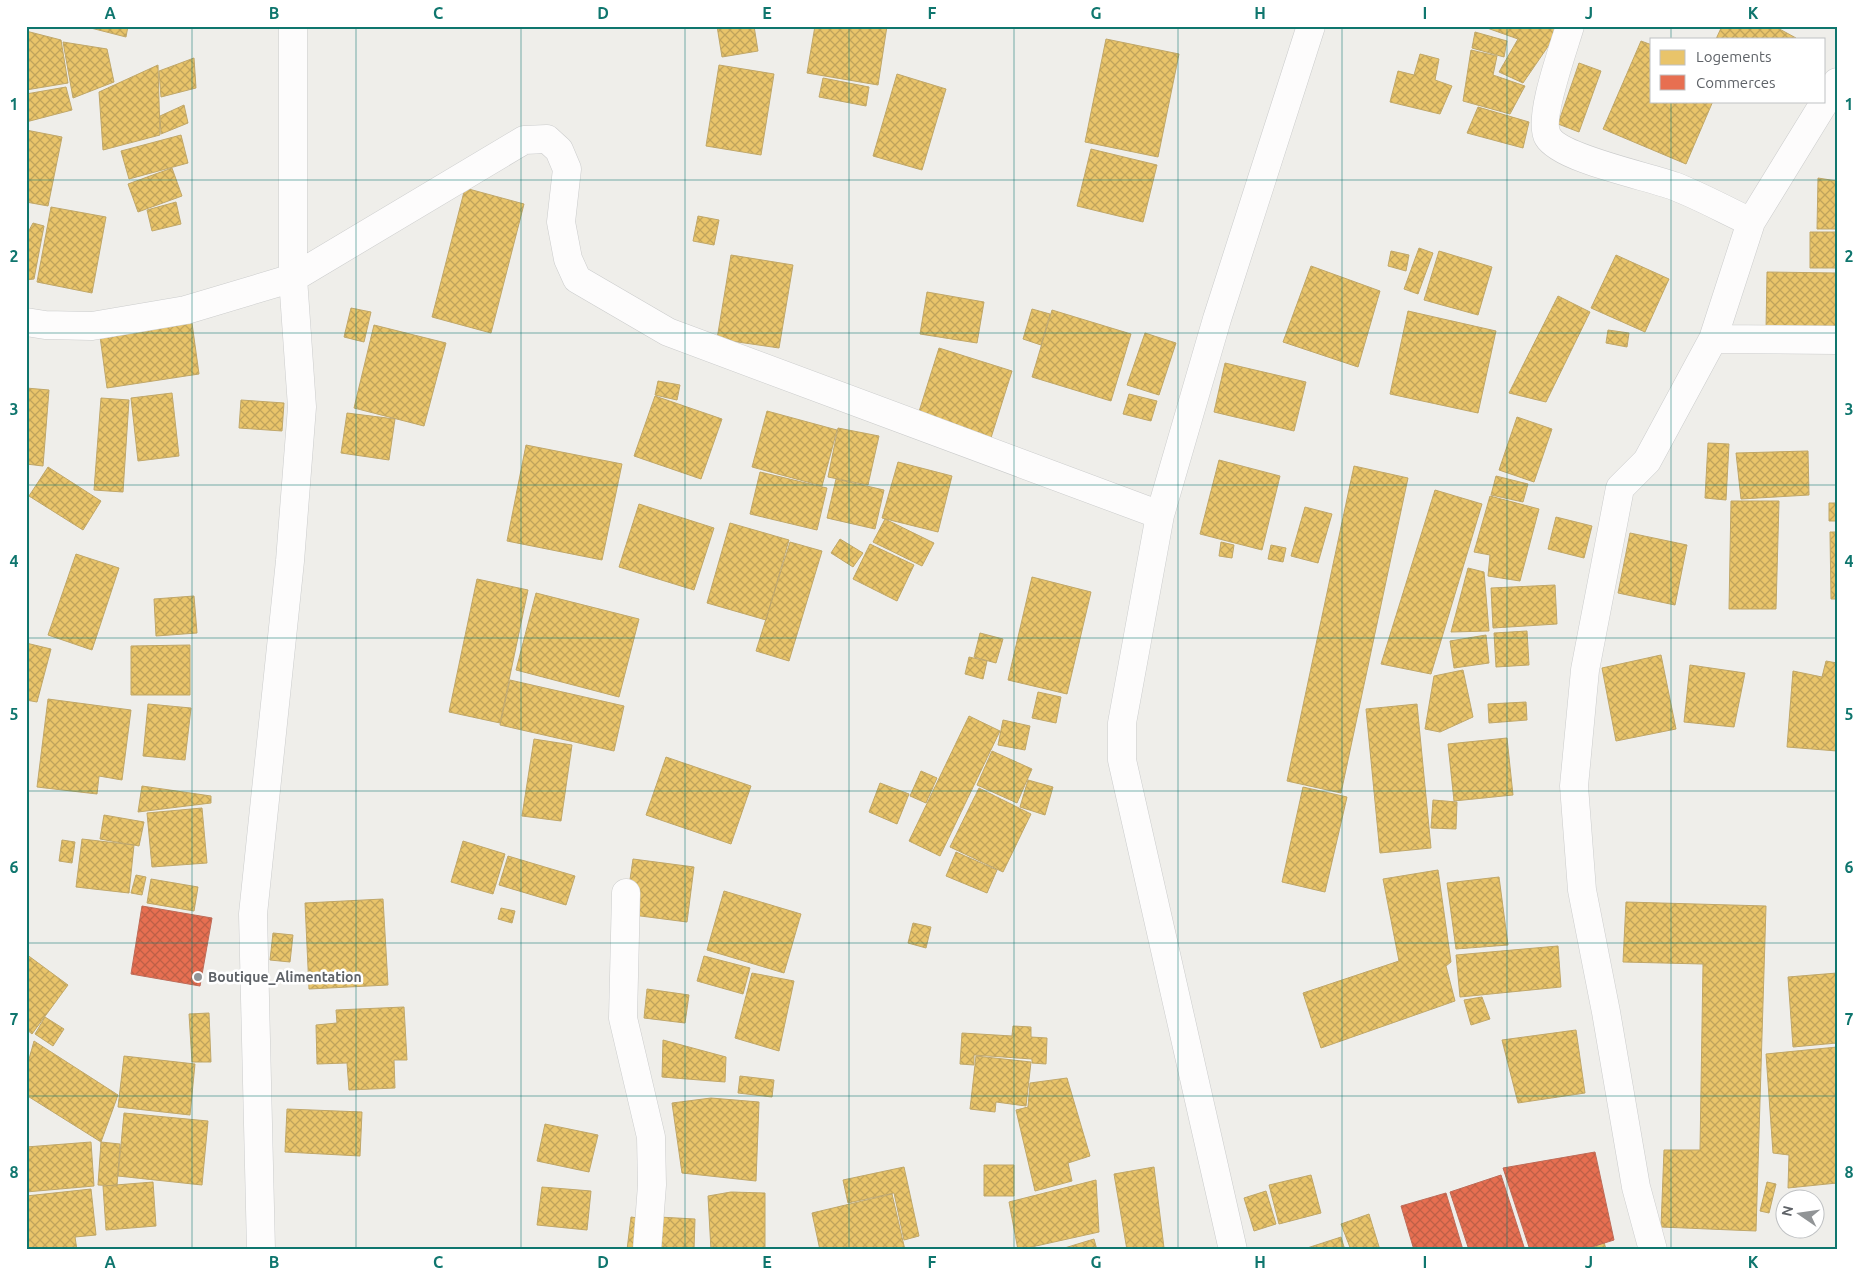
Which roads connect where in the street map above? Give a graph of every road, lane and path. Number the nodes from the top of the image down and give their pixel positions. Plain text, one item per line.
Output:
1 (293, 26) edge
2 (1311, 26) edge
3 (1570, 26) edge
4 (1837, 82) edge
5 (1826, 100) edge
6 (1825, 102) edge
7 (1750, 222) junction
8 (293, 278) junction
9 (26, 322) edge
10 (1713, 339) junction
11 (1837, 340) edge
12 (1160, 515) junction
13 (626, 894) dead end
14 (261, 1250) edge
15 (647, 1250) edge
16 (1233, 1250) edge
17 (1653, 1250) edge

1 - 8 street
2 - 12 street
3 - 7 street
4 - 5 street
6 - 7 street
7 - 10 street
8 - 9 street
8 - 12 street
8 - 14 street
10 - 11 street
10 - 17 street
12 - 16 street
13 - 15 street

